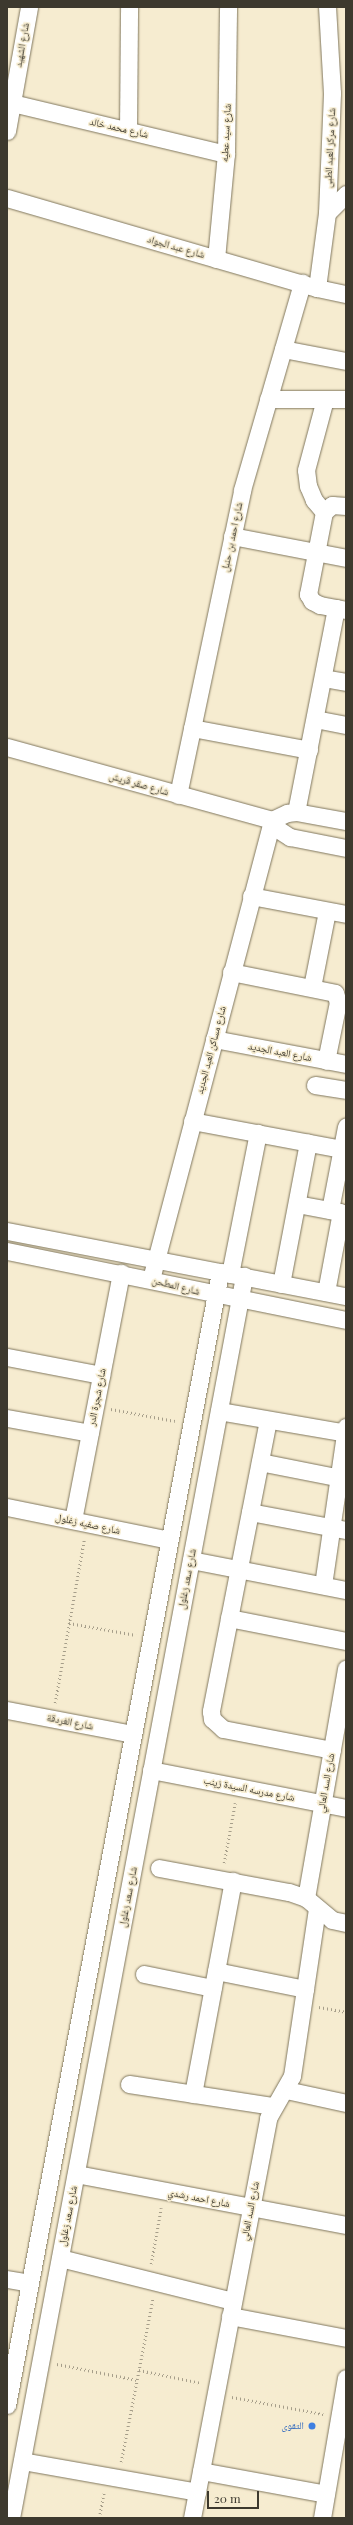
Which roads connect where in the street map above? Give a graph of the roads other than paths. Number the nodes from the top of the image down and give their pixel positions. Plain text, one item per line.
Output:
1 (29, 7) edge
2 (129, 7) edge
3 (228, 7) edge
4 (327, 7) edge
5 (12, 103) junction
6 (128, 130) junction
7 (7, 131) edge
8 (226, 154) junction
9 (346, 194) edge
10 (7, 198) edge
11 (327, 213) junction
12 (216, 259) junction
13 (309, 286) junction
14 (346, 294) edge
15 (283, 349) junction
16 (346, 361) edge
17 (268, 399) junction
18 (326, 399) junction
19 (346, 399) edge
20 (346, 506) edge
21 (324, 512) junction
22 (232, 536) junction
23 (315, 552) junction
24 (346, 558) edge
25 (341, 609) edge
26 (323, 678) junction
27 (346, 682) edge
28 (315, 718) junction
29 (346, 724) edge
30 (192, 728) junction
31 (7, 747) edge
32 (309, 750) junction
33 (178, 795) junction
34 (296, 812) junction
35 (272, 820) junction
36 (346, 820) edge
37 (346, 848) edge
38 (251, 896) junction
39 (327, 911) junction
40 (346, 914) edge
41 (231, 972) junction
42 (312, 987) junction
43 (214, 1039) junction
44 (326, 1061) junction
45 (346, 1064) edge
46 (315, 1085) dead end
47 (346, 1090) edge
48 (192, 1121) junction
49 (346, 1127) edge
50 (258, 1133) junction
51 (308, 1143) junction
52 (342, 1149) junction
53 (296, 1204) junction
54 (339, 1212) edge
55 (7, 1231) edge
56 (7, 1251) edge
57 (156, 1259) junction
58 (121, 1273) junction
59 (231, 1274) junction
60 (151, 1279) junction
61 (281, 1284) junction
62 (326, 1292) junction
63 (215, 1295) junction
64 (346, 1296) edge
65 (240, 1300) junction
66 (346, 1320) edge
67 (7, 1357) edge
68 (101, 1375) junction
69 (219, 1411) junction
70 (7, 1418) edge
71 (268, 1420) junction
72 (346, 1431) edge
73 (90, 1433) junction
74 (260, 1462) junction
75 (342, 1478) edge
76 (7, 1507) edge
77 (250, 1512) junction
78 (80, 1522) junction
79 (339, 1528) edge
80 (169, 1540) junction
81 (191, 1560) junction
82 (239, 1569) junction
83 (323, 1585) junction
84 (346, 1590) edge
85 (229, 1618) junction
86 (346, 1641) edge
87 (346, 1668) edge
88 (7, 1710) edge
89 (133, 1734) junction
90 (332, 1750) junction
91 (152, 1770) junction
92 (322, 1803) junction
93 (346, 1808) edge
94 (159, 1868) dead end
95 (227, 1880) junction
96 (311, 1903) junction
97 (346, 1923) edge
98 (216, 1971) junction
99 (144, 1974) dead end
100 (213, 1988) junction
101 (304, 1996) junction
102 (129, 2084) dead end
103 (286, 2090) junction
104 (193, 2094) junction
105 (346, 2102) edge
106 (273, 2106) junction
107 (76, 2174) junction
108 (250, 2208) junction
109 (346, 2226) edge
110 (60, 2258) junction
111 (7, 2279) edge
112 (30, 2283) junction
113 (232, 2308) junction
114 (346, 2338) edge
115 (346, 2378) edge
116 (7, 2404) edge
117 (342, 2409) edge
118 (22, 2461) junction
119 (201, 2471) junction
120 (197, 2492) junction
121 (326, 2494) junction
122 (11, 2518) edge
123 (192, 2518) edge
124 (322, 2518) edge

1 - 5 street, شارع الشهيد
2 - 6 street
3 - 8 street, شارع سيد عطيه
4 - 11 street, شارع مركز العبد الطبى
5 - 6 street, شارع محمد خالد
5 - 7 street, شارع الشهيد
6 - 8 street, شارع محمد خالد
8 - 12 street, شارع سيد عطيه
9 - 11 street
10 - 12 street, شارع عبد الجواد
11 - 13 street, شارع مركز العبد الطبى
12 - 13 street, شارع عبد الجواد
13 - 14 street, شارع عبد الجواد
13 - 15 street, شارع احمد بن حنبل
15 - 16 street
15 - 17 street, شارع احمد بن حنبل
17 - 18 street
17 - 22 street, شارع احمد بن حنبل
18 - 19 street
18 - 21 street
20 - 21 street
21 - 23 street
22 - 23 street
22 - 30 street, شارع احمد بن حنبل
23 - 24 street
23 - 25 street
25 - 26 street
26 - 27 street
26 - 28 street
28 - 29 street
28 - 32 street
30 - 32 street
30 - 33 street, شارع احمد بن حنبل
31 - 33 street, شارع صقر قريش
32 - 34 street
33 - 35 street, شارع صقر قريش
34 - 35 street
34 - 36 street
35 - 37 street
35 - 38 street, شارع مساكن العبد الجديد
38 - 39 street
38 - 41 street, شارع مساكن العبد الجديد
39 - 40 street
39 - 42 street
41 - 42 street
41 - 43 street, شارع مساكن العبد الجديد
42 - 44 street
43 - 44 street, شارع العبد الجديد
43 - 48 street, شارع مساكن العبد الجديد
44 - 45 street, شارع العبد الجديد
46 - 47 street
48 - 50 street
48 - 57 street, شارع مساكن العبد الجديد
49 - 52 street
50 - 51 street
50 - 59 street
51 - 52 street
51 - 53 street
52 - 54 street
53 - 54 street
53 - 61 street
54 - 62 street
55 - 57 street
56 - 58 street, شارع المطحن
57 - 59 street
57 - 60 street, شارع مساكن العبد الجديد
58 - 60 street, شارع المطحن
58 - 68 street, شارع شجرة الدر
59 - 61 street
59 - 63 street
59 - 65 street, شارع سعد زغلول
60 - 63 street, شارع المطحن
61 - 62 street
62 - 64 street
63 - 65 street, شارع المطحن
63 - 80 street
65 - 66 street, شارع المطحن
65 - 69 street, شارع سعد زغلول
67 - 68 street
68 - 73 street, شارع شجرة الدر
69 - 71 street
69 - 81 street, شارع سعد زغلول
70 - 73 street
71 - 72 street
71 - 74 street
72 - 75 street
73 - 78 street, شارع شجرة الدر
74 - 75 street
74 - 77 street
75 - 79 street
76 - 78 street, شارع صفيه زغلول
77 - 79 street
77 - 82 street
78 - 80 street, شارع صفيه زغلول
79 - 83 street
80 - 89 street
81 - 82 street
81 - 91 street, شارع سعد زغلول
82 - 83 street
82 - 85 street
83 - 84 street
85 - 86 street
85 - 90 street
87 - 90 street, شارع السد العالي
88 - 89 street, شارع الغردقة
89 - 112 street
90 - 92 street, شارع السد العالي
91 - 92 street, شارع مدرسه السيدة زينب
91 - 107 street, شارع سعد زغلول
92 - 93 street, شارع مدرسه السيدة زينب
92 - 96 street, شارع السد العالي
94 - 95 street
95 - 96 street
95 - 98 street
96 - 97 street
96 - 101 street, شارع السد العالي
98 - 100 street
98 - 101 street
99 - 100 street
100 - 104 street
101 - 103 street, شارع السد العالي
102 - 104 street
103 - 105 street
103 - 106 street, شارع السد العالي
104 - 106 street
106 - 108 street, شارع السد العالي
107 - 108 street, شارع احمد رشدي
107 - 110 street, شارع سعد زغلول
108 - 109 street, شارع احمد رشدي
108 - 113 street, شارع السد العالي
110 - 113 street
110 - 118 street, شارع سعد زغلول
111 - 112 street
112 - 116 street
113 - 114 street
113 - 119 street, شارع السد العالي
115 - 117 street
117 - 121 street
118 - 120 street
118 - 122 street, شارع سعد زغلول
119 - 120 street, شارع السد العالي
119 - 121 street
120 - 123 street, شارع السد العالي
121 - 124 street

